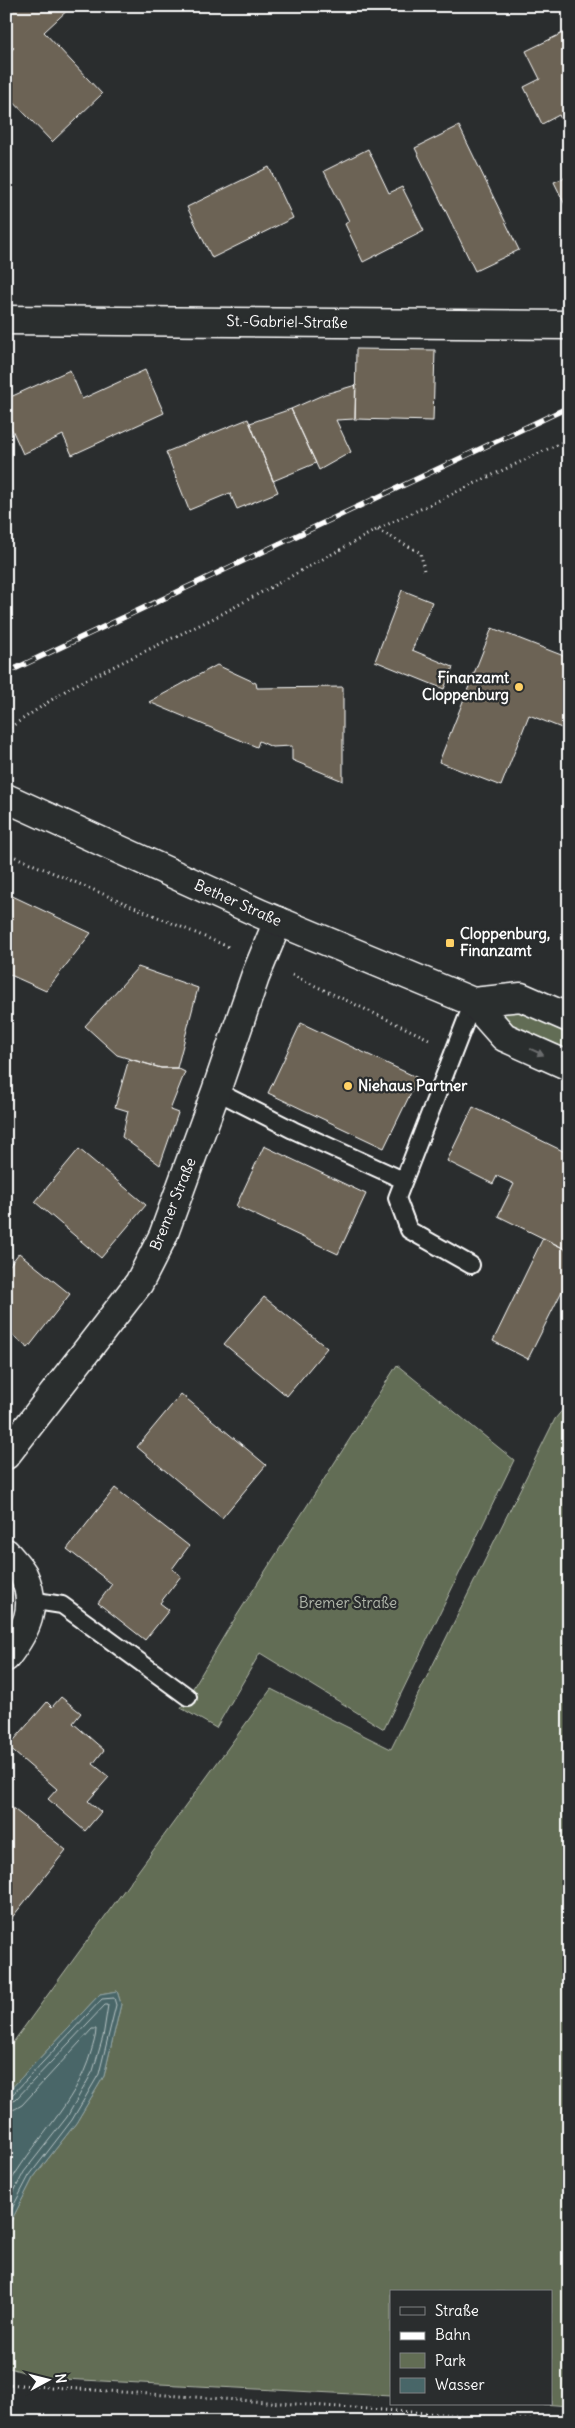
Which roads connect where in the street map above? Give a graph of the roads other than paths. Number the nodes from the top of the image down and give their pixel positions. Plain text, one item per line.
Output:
1 (6, 320) edge
2 (569, 325) edge
3 (6, 798) edge
4 (278, 921) junction
5 (472, 1002) junction
6 (569, 1018) edge
7 (569, 1066) edge
8 (216, 1091) junction
9 (403, 1180) junction
10 (472, 1265) dead end
11 (6, 1455) edge
12 (6, 1553) edge
13 (30, 1600) junction
14 (6, 1657) edge
15 (188, 1697) dead end

1 - 2 street, St.-Gabriel-Straße
3 - 4 street, Bether Straße
4 - 5 street, Bether Straße
4 - 8 street, Bremer Straße
5 - 6 street, Bether Straße
5 -> 7 street, Bether Straße
5 - 9 lane
8 - 9 lane
8 - 11 street, Bremer Straße
9 - 10 lane
12 - 13 street
13 - 14 street
13 - 15 lane

